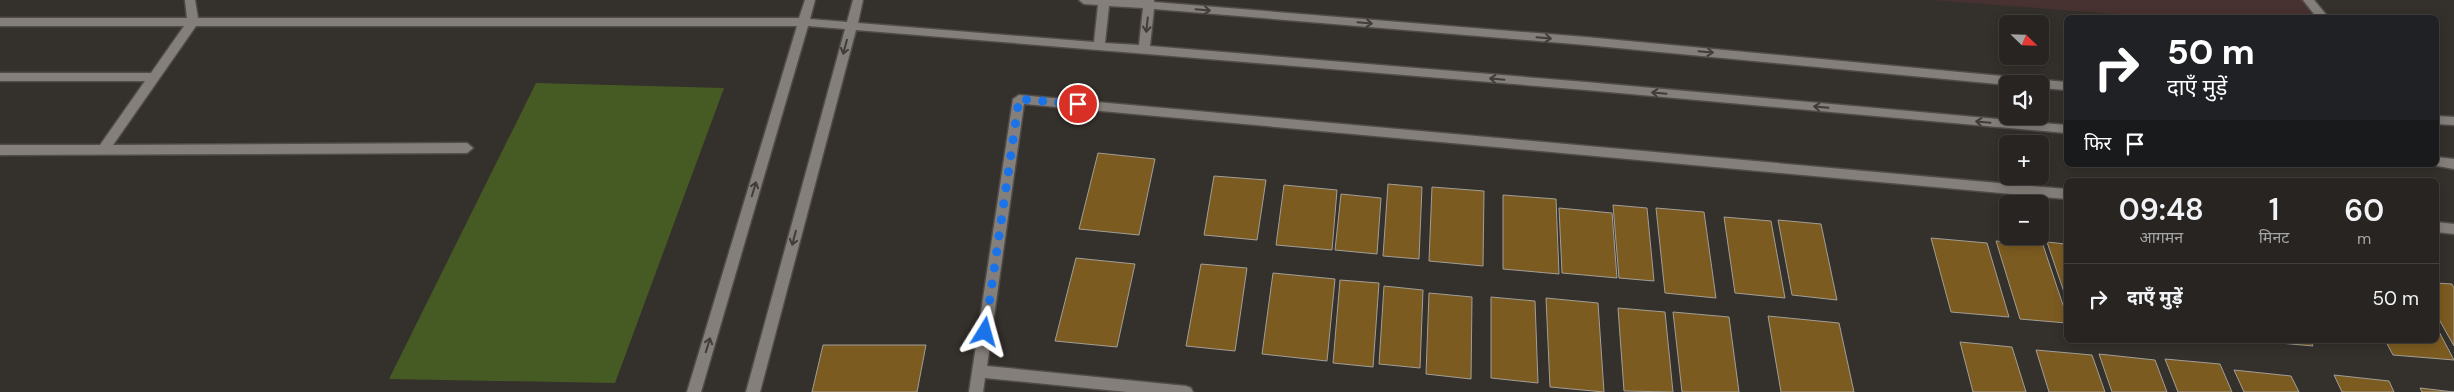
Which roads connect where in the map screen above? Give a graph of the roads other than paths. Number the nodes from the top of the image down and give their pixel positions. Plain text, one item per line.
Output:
1 (190, 0) edge
2 (810, 0) edge
3 (858, 0) edge
4 (1084, 0) edge
5 (2308, 0) edge
6 (1104, 1) edge
7 (1149, 3) edge
8 (2321, 15) edge
9 (0, 22) edge
10 (193, 22) junction
11 (804, 22) junction
12 (851, 26) junction
13 (1099, 46) junction
14 (1144, 50) junction
15 (0, 77) edge
16 (154, 77) junction
17 (2064, 86) edge
18 (2439, 120) edge
19 (2454, 121) edge
20 (2064, 129) edge
21 (467, 148) dead end
22 (0, 150) edge
23 (102, 151) junction
24 (2439, 162) edge
25 (2454, 164) edge
26 (2064, 194) edge
27 (2439, 227) edge
28 (2454, 229) edge
29 (979, 370) junction
30 (694, 392) edge
31 (753, 392) edge
32 (976, 392) edge
33 (1186, 392) edge

1 - 10 street
2 - 11 street
3 - 12 street
4 - 6 street
5 - 8 street
6 - 7 street
6 - 13 street
7 -> 14 street
7 -> 17 street
9 - 10 street
10 - 11 street
10 - 16 street
11 - 12 street
30 -> 11 street
12 - 13 street
12 -> 31 street
13 - 14 street
20 -> 14 street
15 - 16 street
16 - 23 street
18 - 19 street
21 - 23 street
22 - 23 street
24 - 25 street
26 - 29 street
27 - 28 street
29 - 32 street
29 - 33 street

